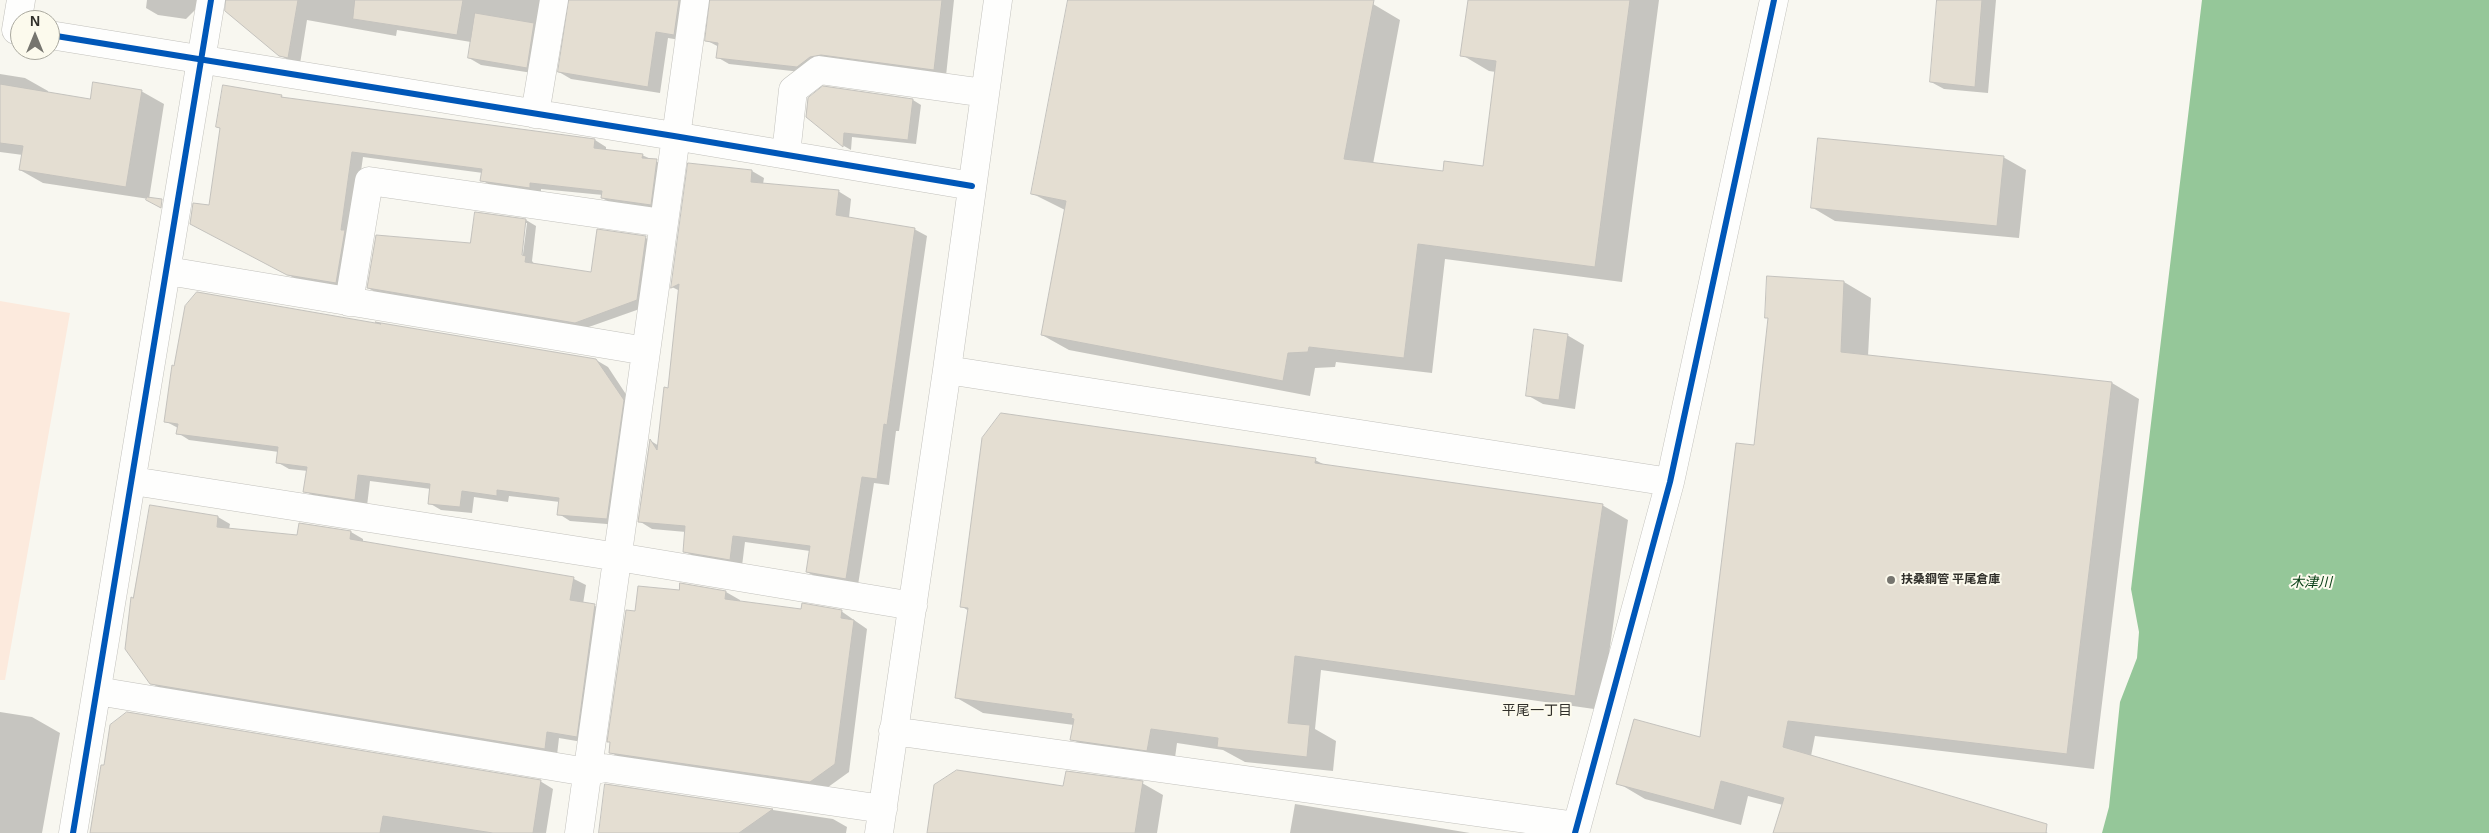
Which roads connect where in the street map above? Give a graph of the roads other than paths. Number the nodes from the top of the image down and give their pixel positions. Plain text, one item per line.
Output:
1 (211, 0) edge
2 (554, 0) edge
3 (695, 0) edge
4 (998, 0) edge
5 (1774, 0) edge
6 (60, 37) edge
7 (201, 60) junction
8 (985, 93) junction
9 (536, 114) junction
10 (674, 136) junction
11 (786, 154) junction
12 (972, 186) junction
13 (663, 223) junction
14 (168, 271) junction
15 (349, 302) junction
16 (646, 351) junction
17 (947, 370) junction
18 (133, 481) junction
19 (1670, 482) junction
20 (618, 557) junction
21 (912, 606) junction
22 (97, 691) junction
23 (892, 731) junction
24 (587, 772) junction
25 (881, 821) edge
26 (1576, 830) edge
27 (73, 833) edge
28 (579, 833) edge

1 - 7 street
2 - 9 street
3 - 10 street
4 - 8 street
5 - 19 street
6 - 7 street
7 - 9 street
7 - 14 street
8 - 11 street
8 - 12 street
9 - 10 street
10 - 11 street
10 - 13 street
11 - 12 street
12 - 17 street
13 - 15 street
13 - 16 street
14 - 15 street
14 - 18 street
15 - 16 street
16 - 20 street
17 - 19 street
17 - 21 street
18 - 20 street
18 - 22 street
19 - 26 street
20 - 21 street
20 - 24 street
21 - 23 street
22 - 24 street
22 - 27 street
23 - 25 street
23 - 26 street
24 - 25 street
24 - 28 street

